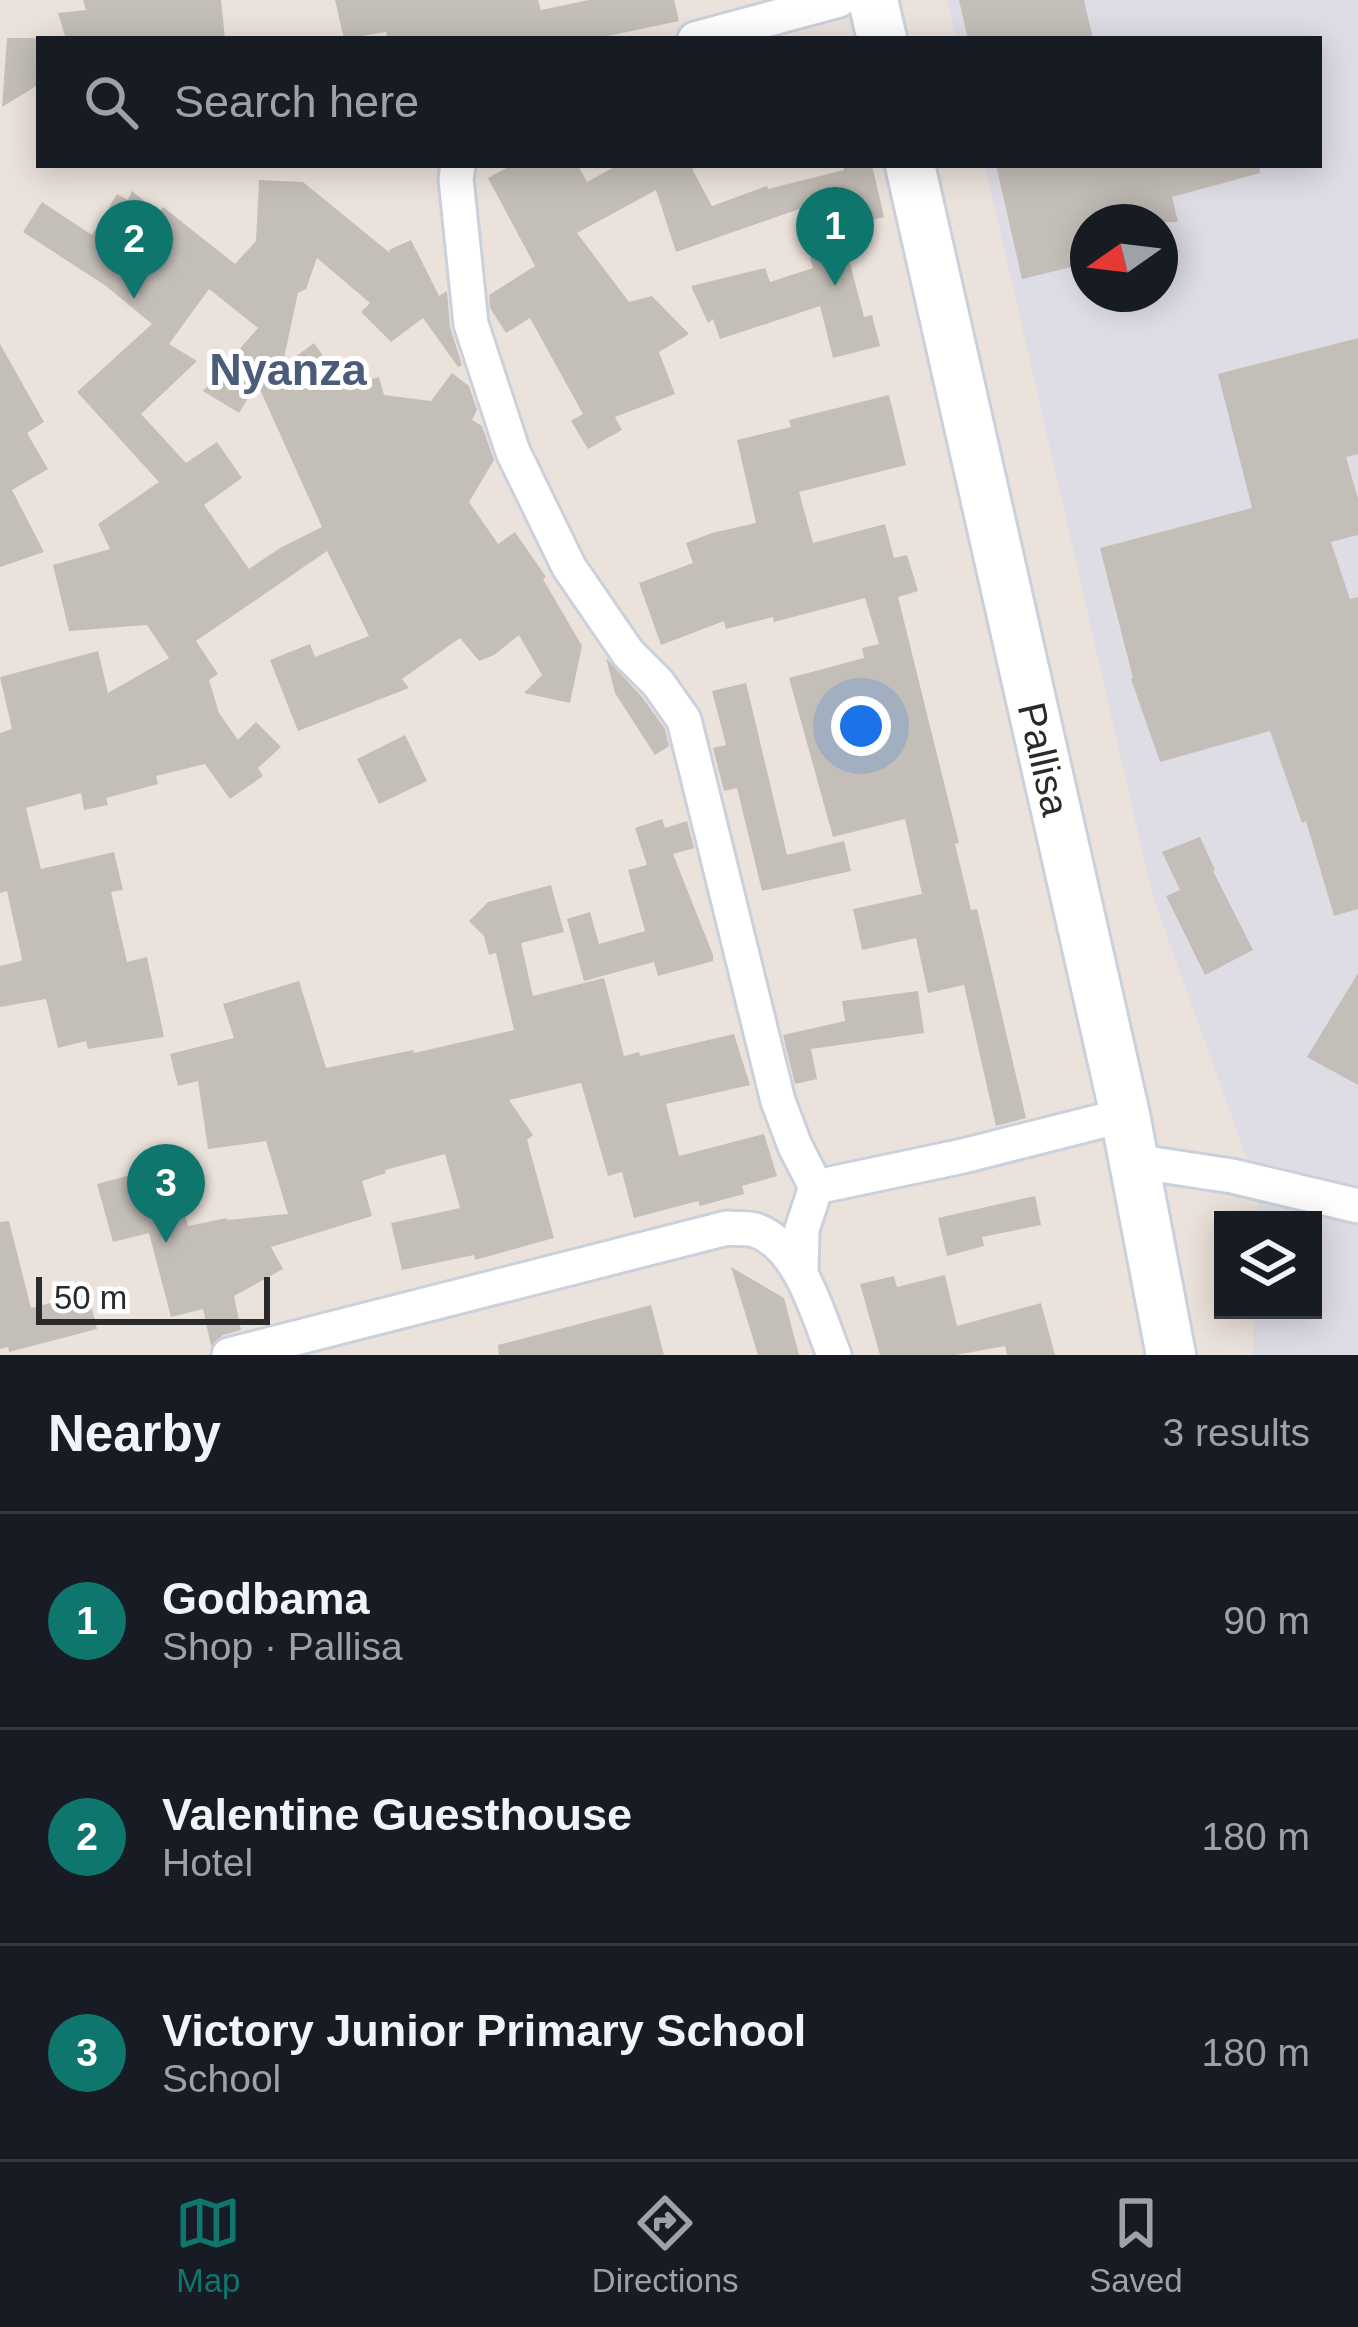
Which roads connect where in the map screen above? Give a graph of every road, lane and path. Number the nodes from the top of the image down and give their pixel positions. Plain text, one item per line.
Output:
1 (839, 0) edge
2 (873, 0) edge
3 (706, 36) edge
4 (881, 36) edge
5 (457, 168) edge
6 (911, 168) edge
7 (1129, 1138) junction
8 (815, 1187) junction
9 (1358, 1206) edge
10 (801, 1271) junction
11 (229, 1355) edge
12 (834, 1355) edge
13 (1172, 1355) edge

1 - 3 street
2 - 4 main road
5 - 8 street
6 - 7 main road, Pallisa
7 - 8 street
7 - 9 street
7 - 13 main road, Pallisa
8 - 10 street
10 - 11 street
10 - 12 street

